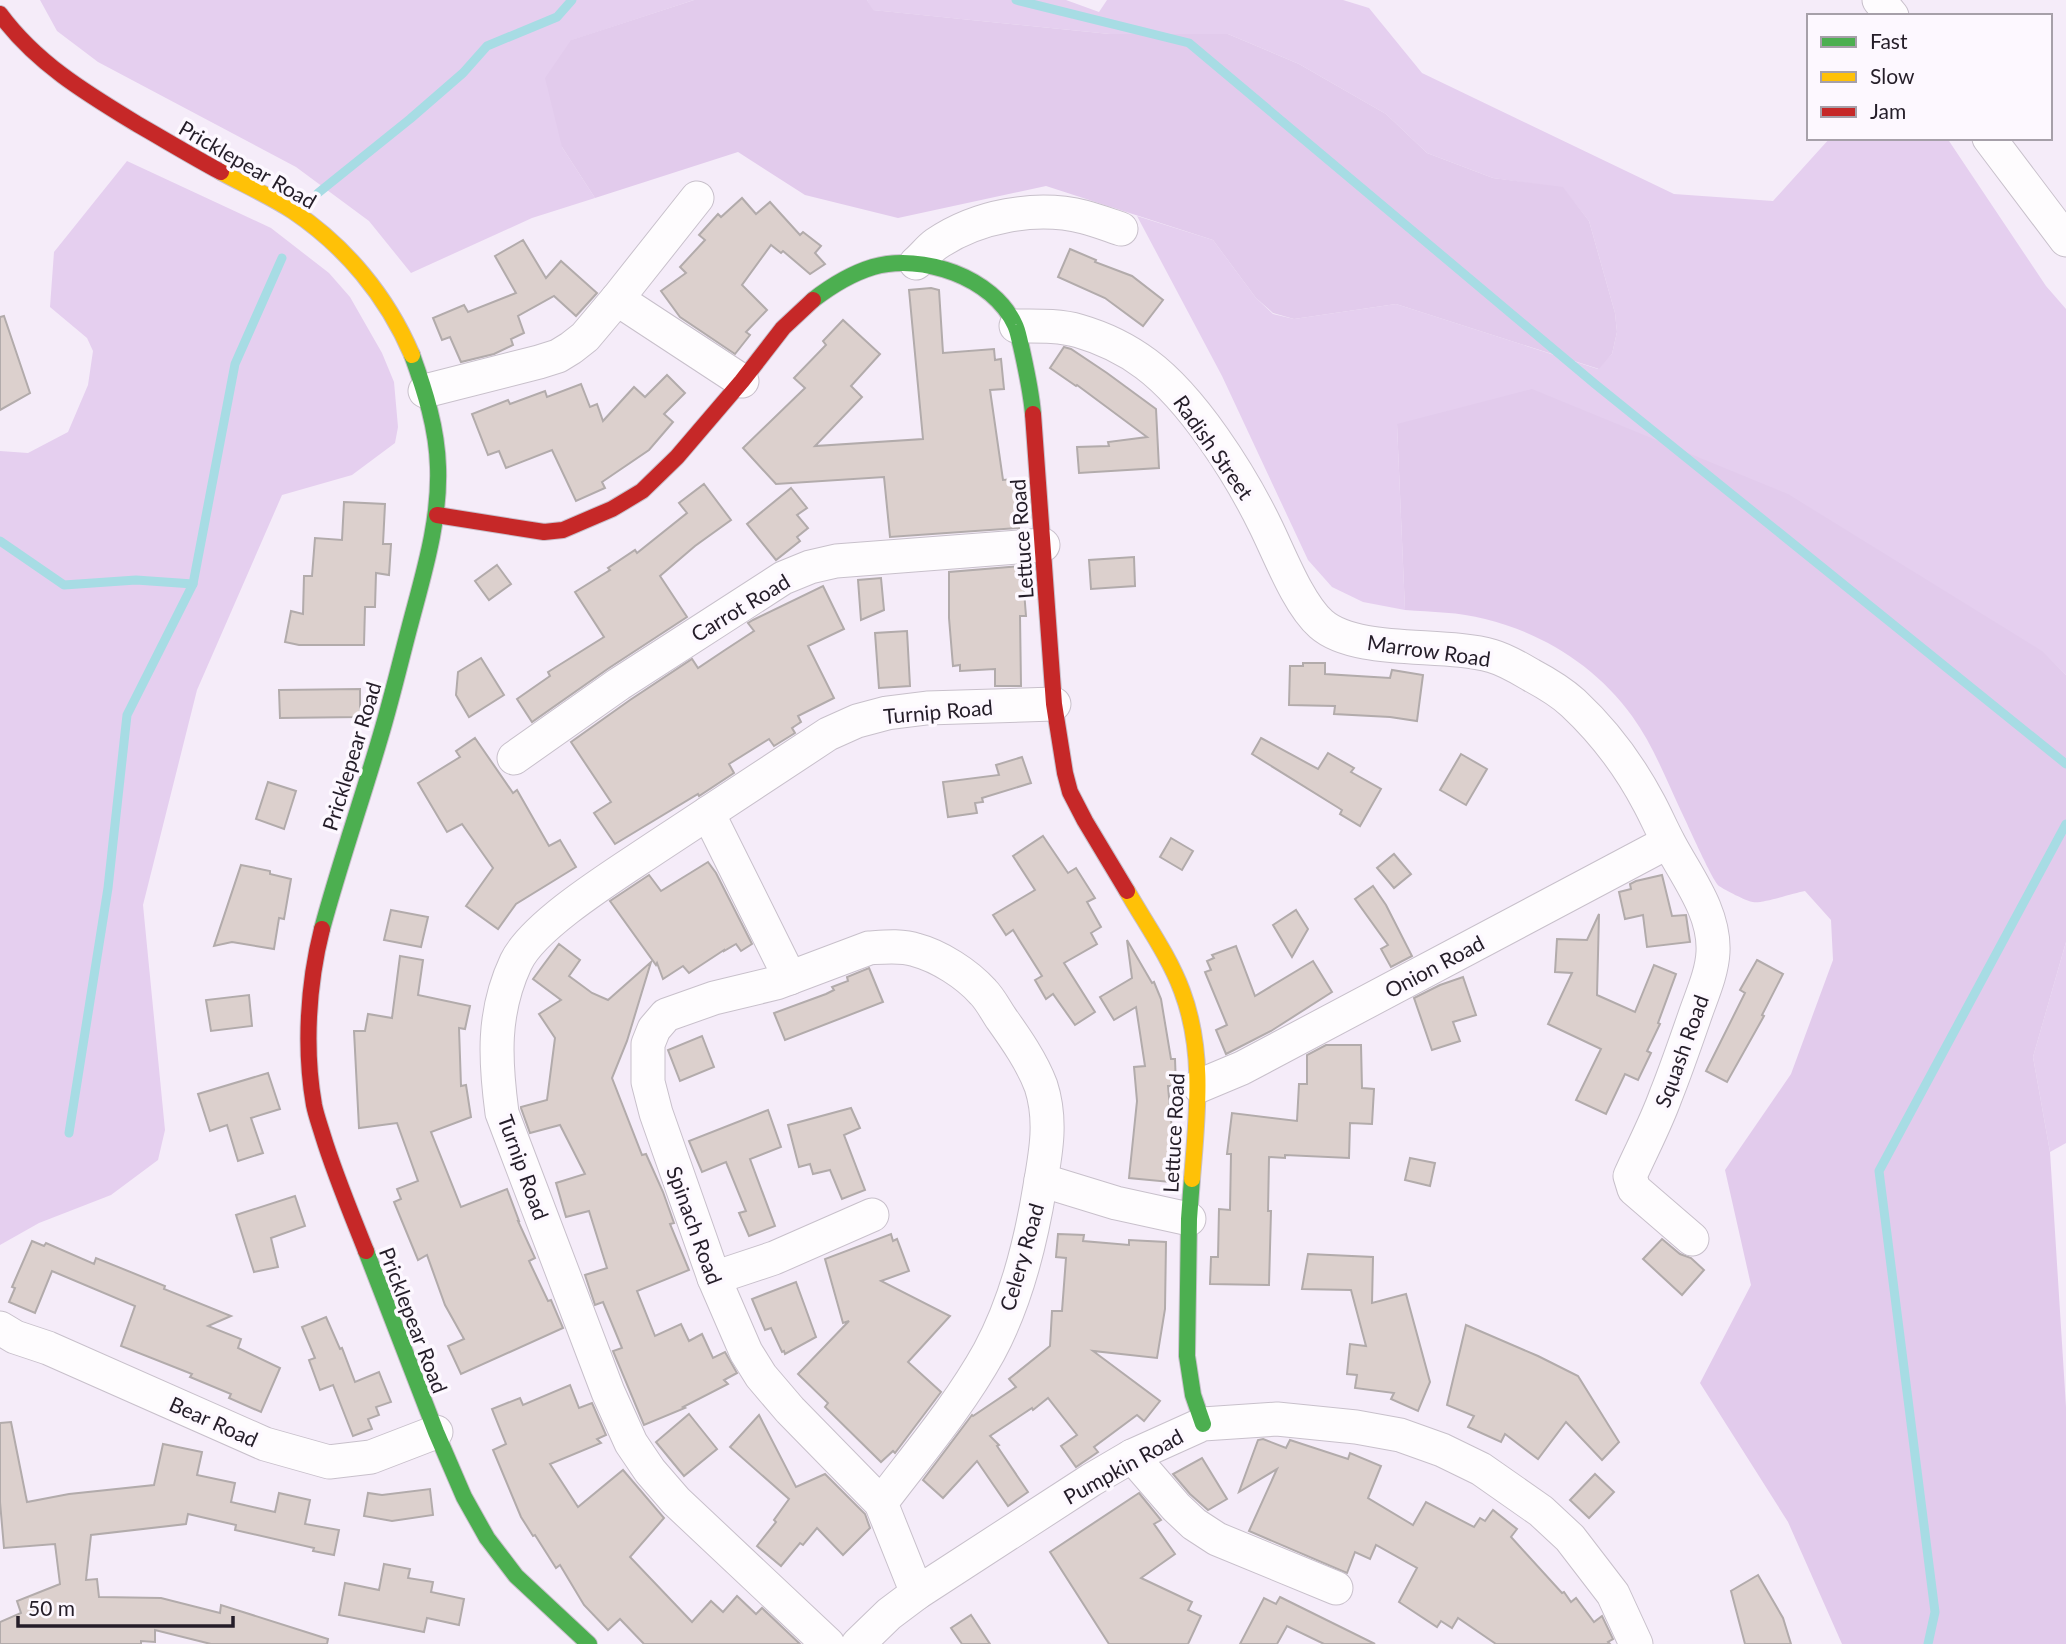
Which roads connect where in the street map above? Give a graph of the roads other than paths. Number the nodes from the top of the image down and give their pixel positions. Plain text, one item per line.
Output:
1 (1879, 0) edge
2 (0, 14) edge
3 (1890, 14) edge
4 (1991, 140) edge
5 (697, 198) dead end
6 (1121, 229) dead end
7 (2066, 240) edge
8 (916, 263) junction
9 (617, 299) junction
10 (1016, 326) junction
11 (742, 382) junction
12 (425, 391) junction
13 (437, 515) junction
14 (1044, 545) junction
15 (1318, 622) joint
16 (1054, 704) junction
17 (514, 758) dead end
18 (708, 813) junction
19 (1668, 842) junction
20 (869, 948) joint
21 (790, 978) junction
22 (1199, 1086) junction
23 (1041, 1180) junction
24 (872, 1215) dead end
25 (1189, 1219) junction
26 (1692, 1239) dead end
27 (714, 1278) junction
28 (0, 1328) edge
29 (1203, 1424) junction
30 (436, 1432) junction
31 (1132, 1456) junction
32 (881, 1503) junction
33 (1336, 1588) dead end
34 (916, 1593) junction
35 (589, 1644) edge
36 (828, 1644) edge
37 (858, 1644) edge
38 (1636, 1644) edge

1 - 3 street
2 - 12 street, Pricklepear Road
4 - 7 street
5 - 9 street
6 - 8 street
8 - 10 street, Lettuce Road
8 - 11 street, Lettuce Road
9 - 11 street
9 - 12 street
10 - 14 street, Lettuce Road
10 - 15 street, Radish Street
11 - 13 street, Lettuce Road
12 - 13 street, Pricklepear Road
13 - 30 street, Pricklepear Road
14 - 16 street, Lettuce Road
14 - 17 street, Carrot Road
15 - 19 street, Marrow Road
16 - 18 street, Turnip Road
16 - 22 street, Lettuce Road
18 - 21 street
18 - 36 street, Turnip Road
19 - 22 street, Onion Road
19 - 26 street, Squash Road
20 - 21 street, Spinach Road
20 - 23 street, Celery Road
21 - 27 street, Spinach Road
22 - 25 street, Lettuce Road
23 - 25 street
23 - 32 street, Celery Road
24 - 27 street
25 - 29 street, Lettuce Road
27 - 32 street, Spinach Road
28 - 30 street, Bear Road
29 - 31 street, Pumpkin Road
29 - 38 street, Pumpkin Road
30 - 35 street, Pricklepear Road
31 - 33 street
31 - 34 street, Pumpkin Road
32 - 34 street, Spinach Road
34 - 37 street, Pumpkin Road

